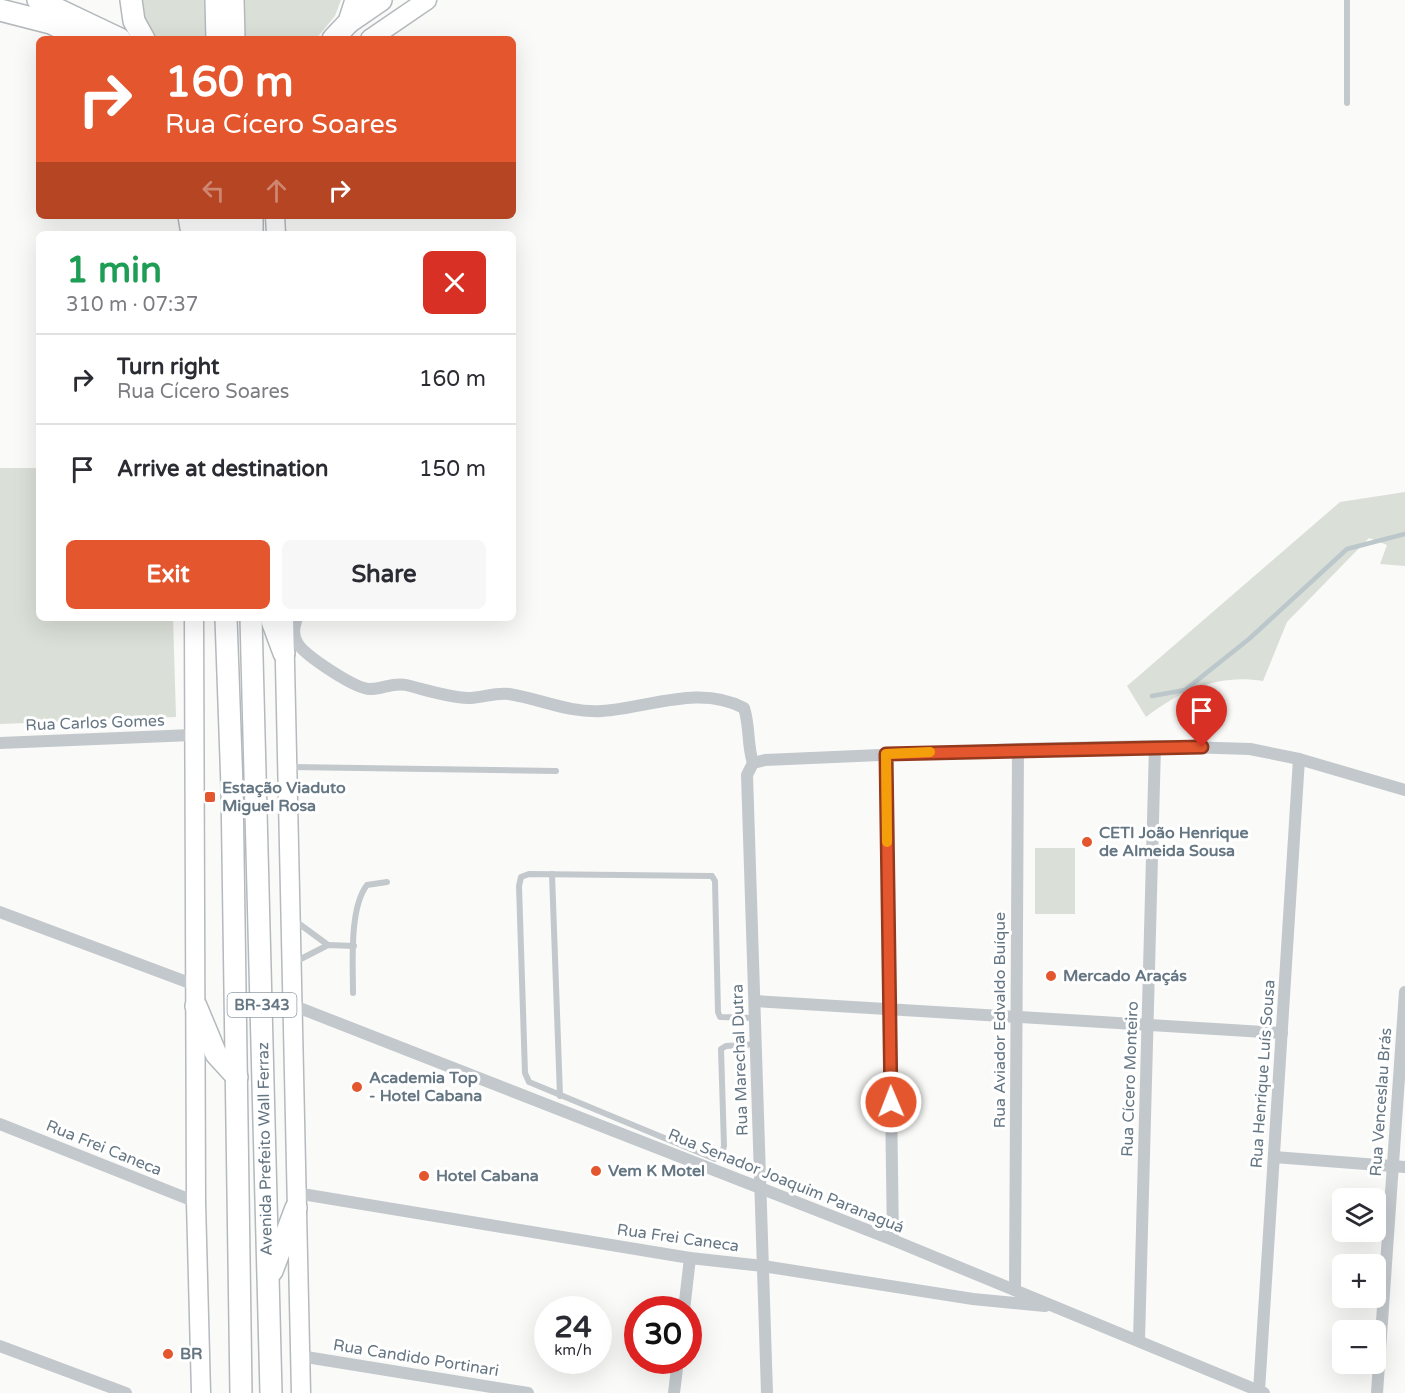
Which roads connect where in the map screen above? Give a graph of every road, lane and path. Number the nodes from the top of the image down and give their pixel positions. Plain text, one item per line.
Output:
1 (38, 0) edge
2 (130, 0) edge
3 (216, 0) edge
4 (233, 0) edge
5 (356, 0) edge
6 (381, 0) edge
7 (428, 0) edge
8 (1347, 0) edge
9 (0, 10) edge
10 (349, 22) junction
11 (76, 36) edge
12 (114, 36) edge
13 (142, 36) edge
14 (217, 36) edge
15 (234, 36) edge
16 (336, 36) edge
17 (374, 36) edge
18 (1347, 103) dead end
19 (194, 621) edge
20 (226, 621) edge
21 (251, 621) edge
22 (286, 623) edge
23 (284, 653) joint
24 (192, 735) junction
25 (0, 743) edge
26 (1155, 746) junction
27 (1018, 749) junction
28 (886, 754) junction
29 (1299, 759) junction
30 (753, 763) junction
31 (287, 767) junction
32 (556, 771) dead end
33 (1405, 790) edge
34 (552, 874) junction
35 (387, 882) dead end
36 (0, 912) edge
37 (291, 918) junction
38 (328, 945) junction
39 (354, 946) junction
40 (292, 963) junction
41 (195, 985) junction
42 (1405, 992) edge
43 (353, 993) dead end
44 (754, 1001) junction
45 (292, 1005) junction
46 (196, 1006) junction
47 (889, 1010) junction
48 (1016, 1017) junction
49 (755, 1018) junction
50 (1148, 1025) junction
51 (1282, 1033) junction
52 (756, 1044) junction
53 (237, 1077) junction
54 (560, 1096) junction
55 (0, 1124) edge
56 (1274, 1157) junction
57 (1399, 1167) edge
58 (761, 1188) junction
59 (296, 1200) junction
60 (196, 1202) junction
61 (893, 1240) junction
62 (690, 1258) junction
63 (763, 1266) junction
64 (268, 1280) junction
65 (1015, 1290) junction
66 (686, 1296) edge
67 (1058, 1307) junction
68 (1139, 1341) junction
69 (0, 1346) edge
70 (300, 1356) junction
71 (676, 1374) edge
72 (1262, 1392) edge
73 (126, 1393) edge
74 (201, 1393) edge
75 (241, 1393) edge
76 (271, 1393) edge
77 (301, 1393) edge
78 (528, 1393) edge
79 (674, 1393) edge
80 (767, 1393) edge
81 (1377, 1393) edge

1 - 12 highway
2 - 13 highway
3 - 14 highway
4 - 15 highway
5 - 10 highway
6 - 10 highway
7 - 17 main road
8 - 18 lane
9 - 11 highway
10 - 16 highway
19 - 24 main road
20 - 53 highway, Avenida Prefeito Wall Ferraz
21 - 64 highway, Avenida Prefeito Wall Ferraz / BR-343
22 - 23 highway
22 - 30 street
23 - 31 main road, Avenida Prefeito Wall Ferraz
24 - 25 street, Rua Carlos Gomes
24 - 41 main road
26 - 27 street
26 - 29 street
26 - 50 street, Rua Cícero Monteiro
27 - 28 street
27 - 48 street, Rua Aviador Edvaldo Buíque
28 - 30 street
28 - 47 street
29 - 33 street
29 - 51 street, Rua Henrique Luís Sousa
30 - 44 street, Rua Marechal Dutra
31 - 32 lane
31 - 37 main road, Avenida Prefeito Wall Ferraz
34 - 49 lane
34 - 54 lane
34 - 54 lane
35 - 39 lane
36 - 41 street
37 - 38 lane
37 - 40 main road, Avenida Prefeito Wall Ferraz
38 - 39 lane
38 - 40 lane
39 - 43 lane
40 - 45 main road, Avenida Prefeito Wall Ferraz
41 - 46 main road
42 - 57 street, Rua Venceslau Brás
44 - 47 street
44 - 49 street, Rua Marechal Dutra
45 - 58 street, Rua Senador Joaquim Paranaguá
45 - 59 main road, Avenida Prefeito Wall Ferraz
46 - 53 highway
46 - 60 main road
47 - 48 street
47 - 61 street
48 - 50 street
48 - 65 street, Rua Aviador Edvaldo Buíque
49 - 52 street, Rua Marechal Dutra
50 - 51 street
50 - 68 street, Rua Cícero Monteiro
51 - 56 street, Rua Henrique Luís Sousa
52 - 54 lane
52 - 58 street, Rua Marechal Dutra
53 - 75 highway, Avenida Prefeito Wall Ferraz
55 - 60 street, Rua Frei Caneca
56 - 57 street
56 - 72 street, Rua Henrique Luís Sousa
57 - 81 street, Rua Venceslau Brás
58 - 61 street, Rua Senador Joaquim Paranaguá
58 - 63 street, Rua Marechal Dutra
59 - 62 street, Rua Frei Caneca
59 - 64 highway
59 - 70 main road, Avenida Prefeito Wall Ferraz
60 - 74 main road
61 - 65 street, Rua Senador Joaquim Paranaguá
62 - 63 street, Rua Frei Caneca
62 - 66 street
63 - 67 street, Rua Frei Caneca
63 - 80 street, Rua Marechal Dutra
64 - 76 highway, Avenida Prefeito Wall Ferraz / BR-343
65 - 67 street, Rua Senador Joaquim Paranaguá
67 - 68 street, Rua Senador Joaquim Paranaguá
68 - 72 street, Rua Senador Joaquim Paranaguá
69 - 73 street
70 - 77 main road, Avenida Prefeito Wall Ferraz
70 - 78 street, Rua Candido Portinari
71 - 79 street

